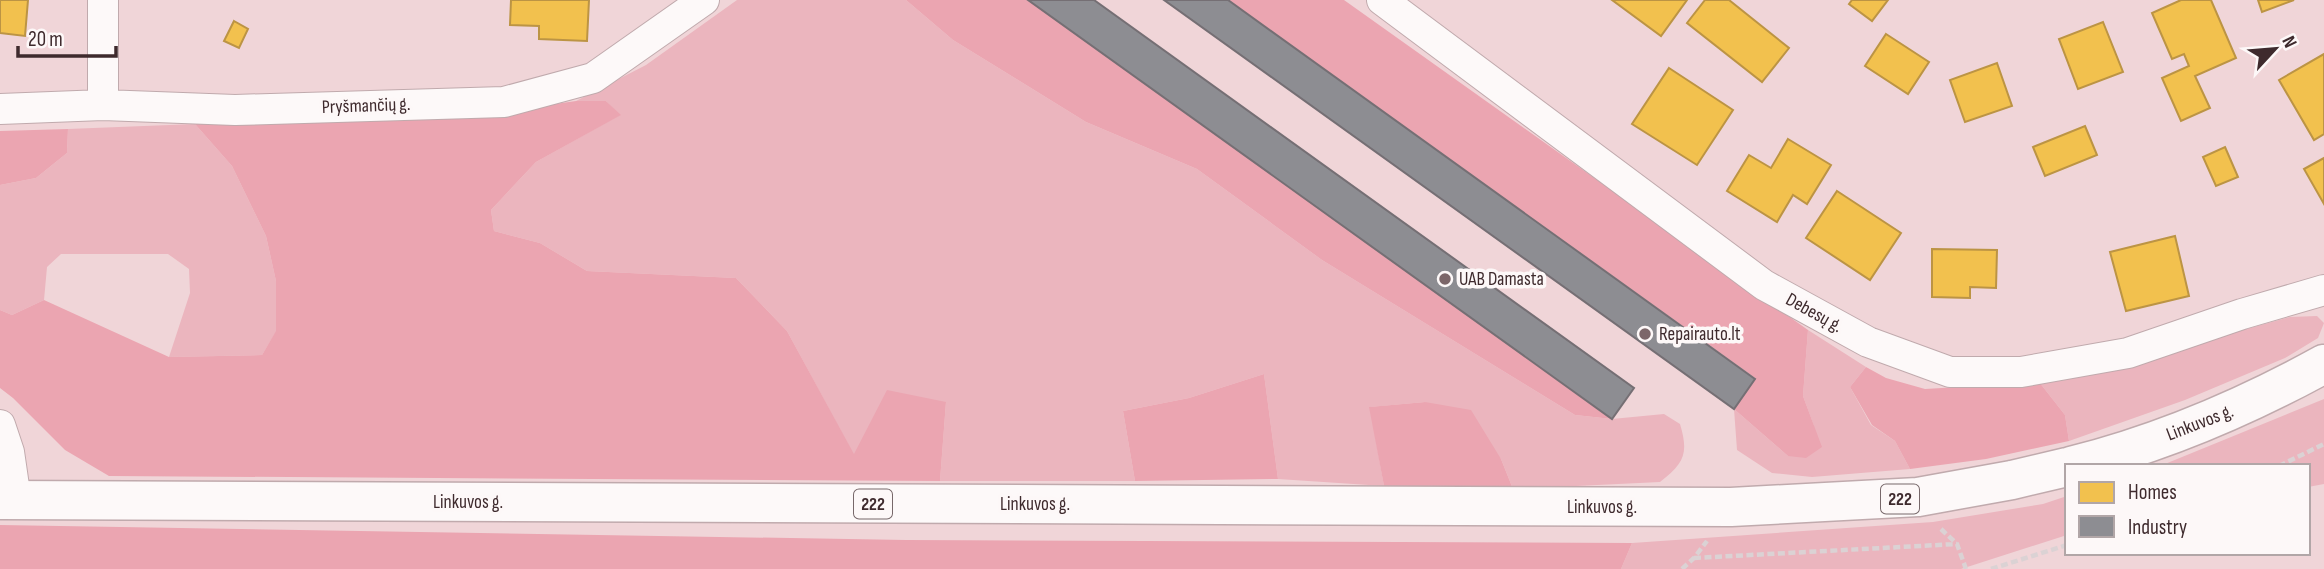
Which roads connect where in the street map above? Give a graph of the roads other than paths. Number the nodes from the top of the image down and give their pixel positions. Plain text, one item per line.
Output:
1 (103, 0) edge
2 (704, 0) edge
3 (1382, 0) edge
4 (103, 105) junction
5 (0, 109) edge
6 (2324, 291) edge
7 (2324, 364) edge
8 (0, 425) edge
9 (2076, 464) edge
10 (2065, 467) edge
11 (8, 500) edge

1 - 4 street
2 - 4 street, Pryšmančių g.
3 - 6 street, Debesų g.
4 - 5 street, Pryšmančių g.
7 - 9 main road, Linkuvos g. / 222
8 - 11 street
10 - 11 main road, Linkuvos g. / 222

